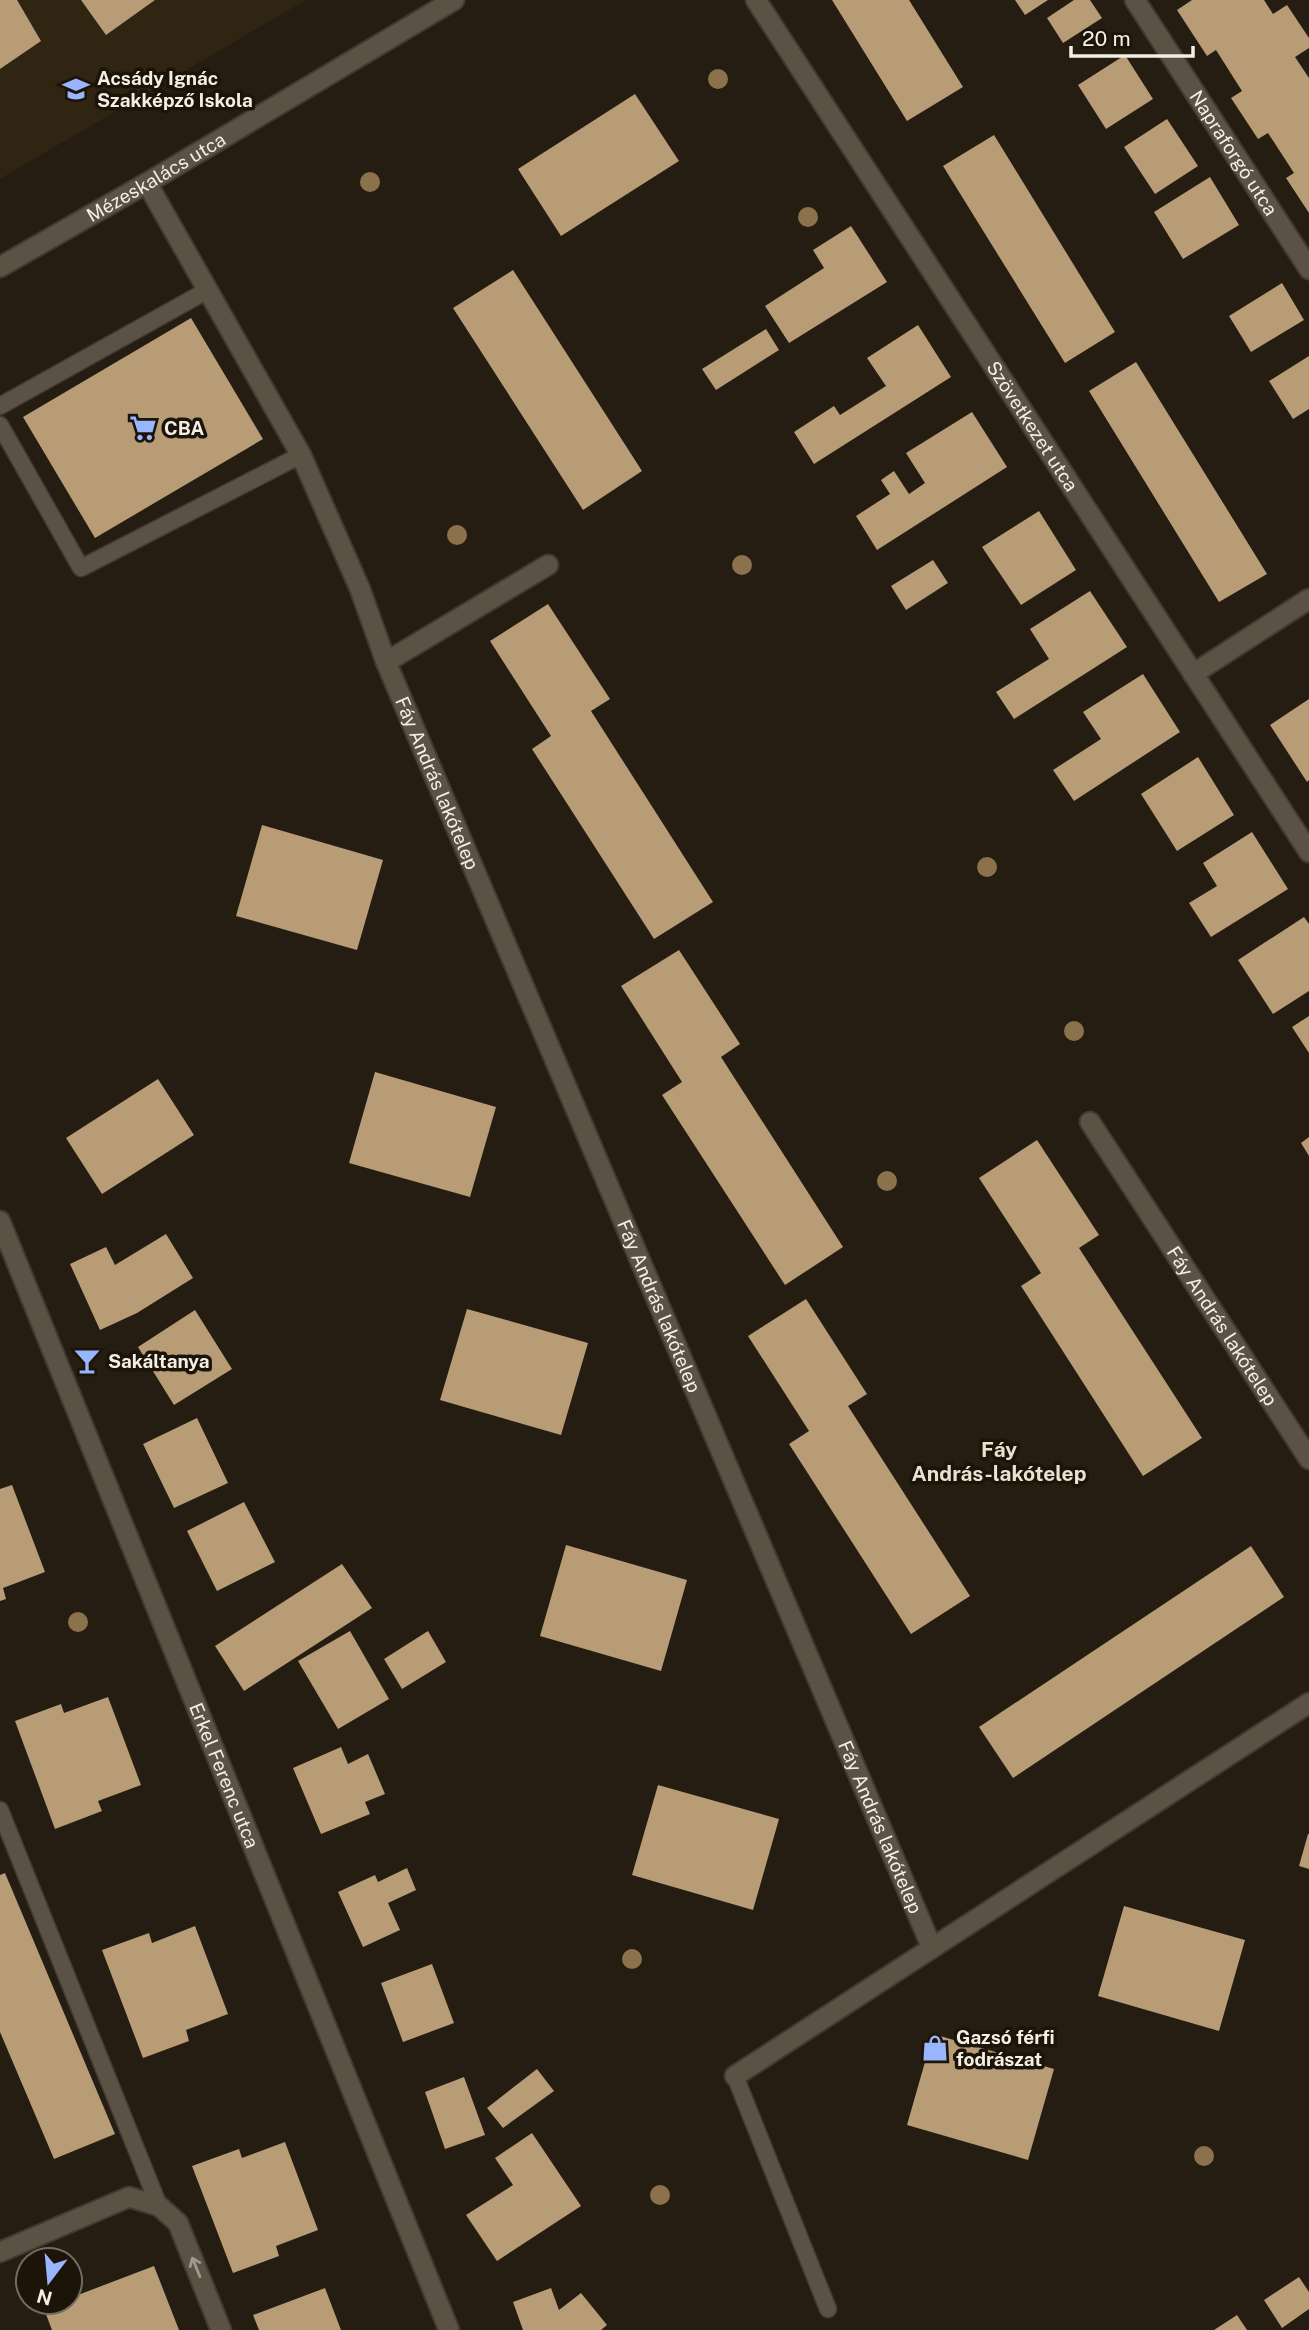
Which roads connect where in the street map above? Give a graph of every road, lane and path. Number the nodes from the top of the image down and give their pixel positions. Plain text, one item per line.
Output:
1 (454, 0) edge
2 (756, 0) edge
3 (1135, 0) edge
4 (147, 183) junction
5 (0, 267) edge
6 (1309, 269) edge
7 (208, 290) junction
8 (0, 406) edge
9 (0, 425) edge
10 (300, 455) junction
11 (548, 565) dead end
12 (1309, 599) edge
13 (386, 662) junction
14 (1193, 674) junction
15 (1309, 852) edge
16 (1090, 1122) dead end
17 (0, 1221) edge
18 (1309, 1459) edge
19 (1309, 1703) edge
20 (0, 1811) edge
21 (932, 1948) junction
22 (735, 2076) joint
23 (159, 2206) junction
24 (0, 2252) edge
25 (828, 2309) dead end
26 (221, 2330) edge
27 (449, 2330) edge

1 - 4 street, Mézeskalács utca
2 - 14 street, Szövetkezet utca
3 - 6 street, Napraforgó utca
4 - 5 street, Mézeskalács utca
4 - 7 street, Fáy András lakótelep
7 - 8 lane
7 - 10 street, Fáy András lakótelep
9 - 10 lane
10 - 13 street, Fáy András lakótelep
11 - 13 street
12 - 14 street
13 - 21 street, Fáy András lakótelep
14 - 15 street, Szövetkezet utca
16 - 18 street, Fáy András lakótelep
17 - 27 street, Erkel Ferenc utca
19 - 21 street
20 - 23 lane
21 - 22 street
22 - 25 lane
23 - 24 street
26 -> 23 street

